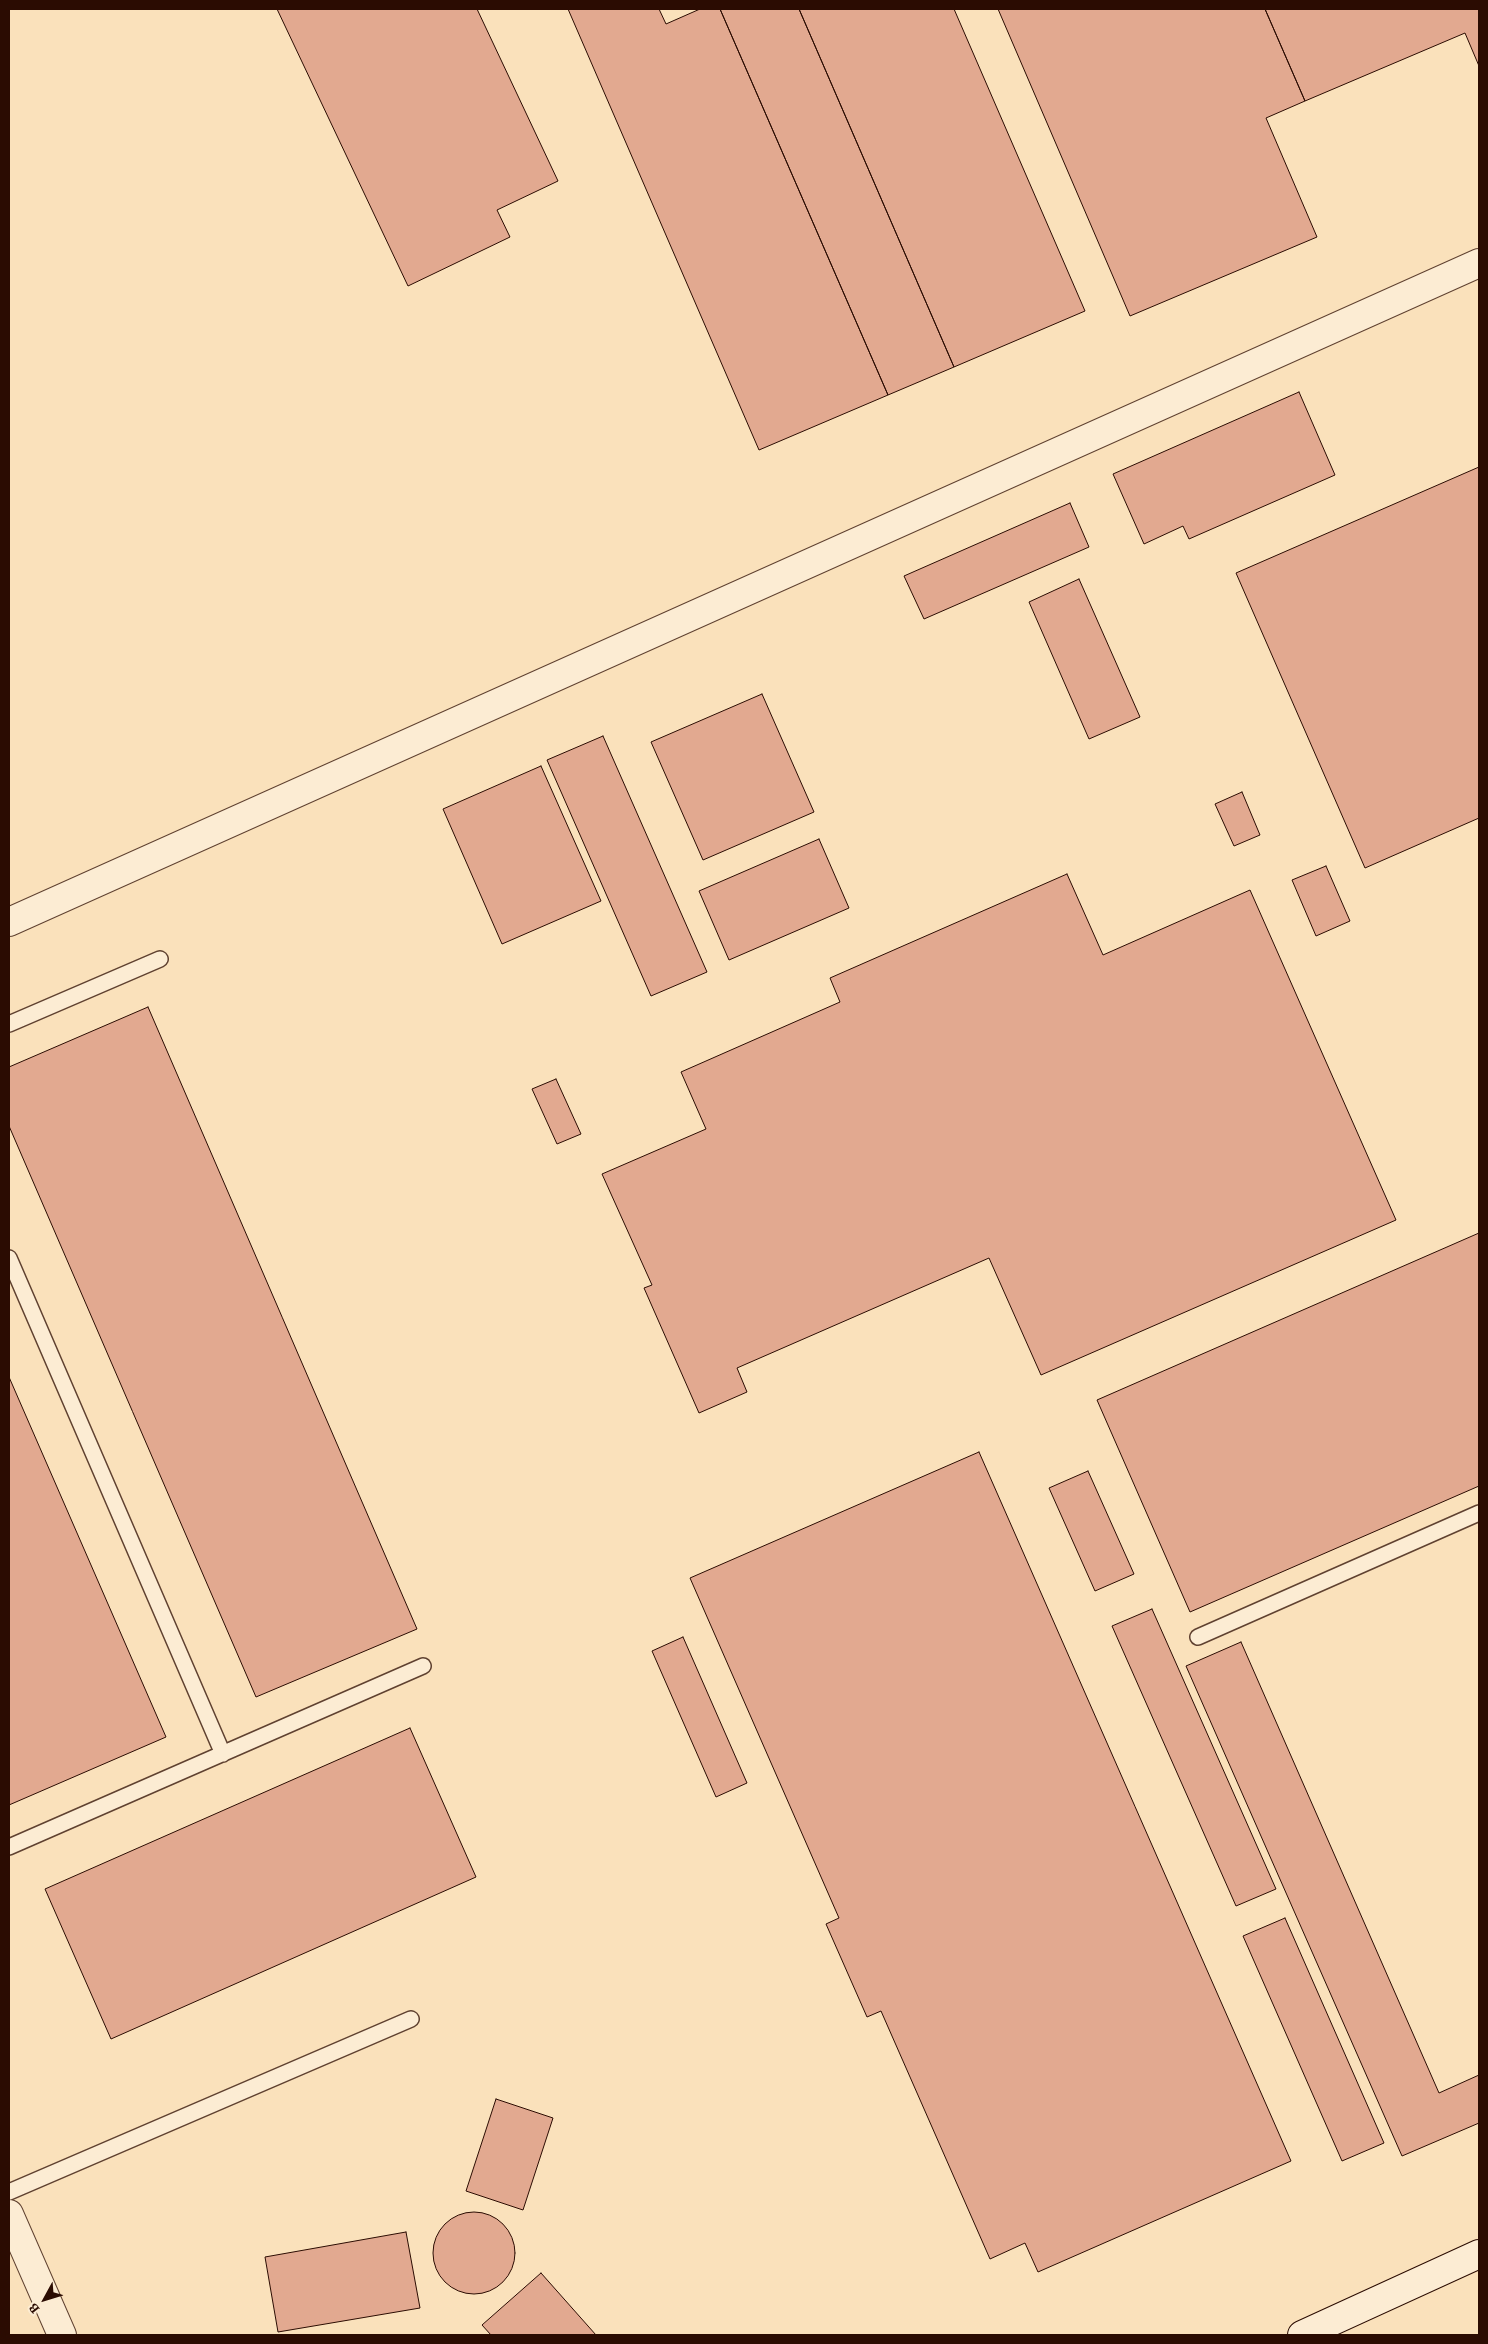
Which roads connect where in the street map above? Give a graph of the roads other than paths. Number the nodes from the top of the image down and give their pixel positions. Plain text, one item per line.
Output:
1 (1479, 263) edge
2 (9, 922) edge
3 (160, 958) dead end
4 (9, 1024) edge
5 (9, 1258) edge
6 (1479, 1513) edge
7 (1198, 1637) dead end
8 (423, 1666) dead end
9 (223, 1754) junction
10 (9, 1847) edge
11 (411, 2019) dead end
12 (9, 2192) edge
13 (9, 2214) edge
14 (1479, 2254) edge
15 (62, 2335) edge
16 (1302, 2335) edge

1 - 2 street
3 - 4 lane
5 - 9 lane
6 - 7 lane
8 - 9 lane
9 - 10 lane
11 - 12 lane
13 - 15 street
14 - 16 street

